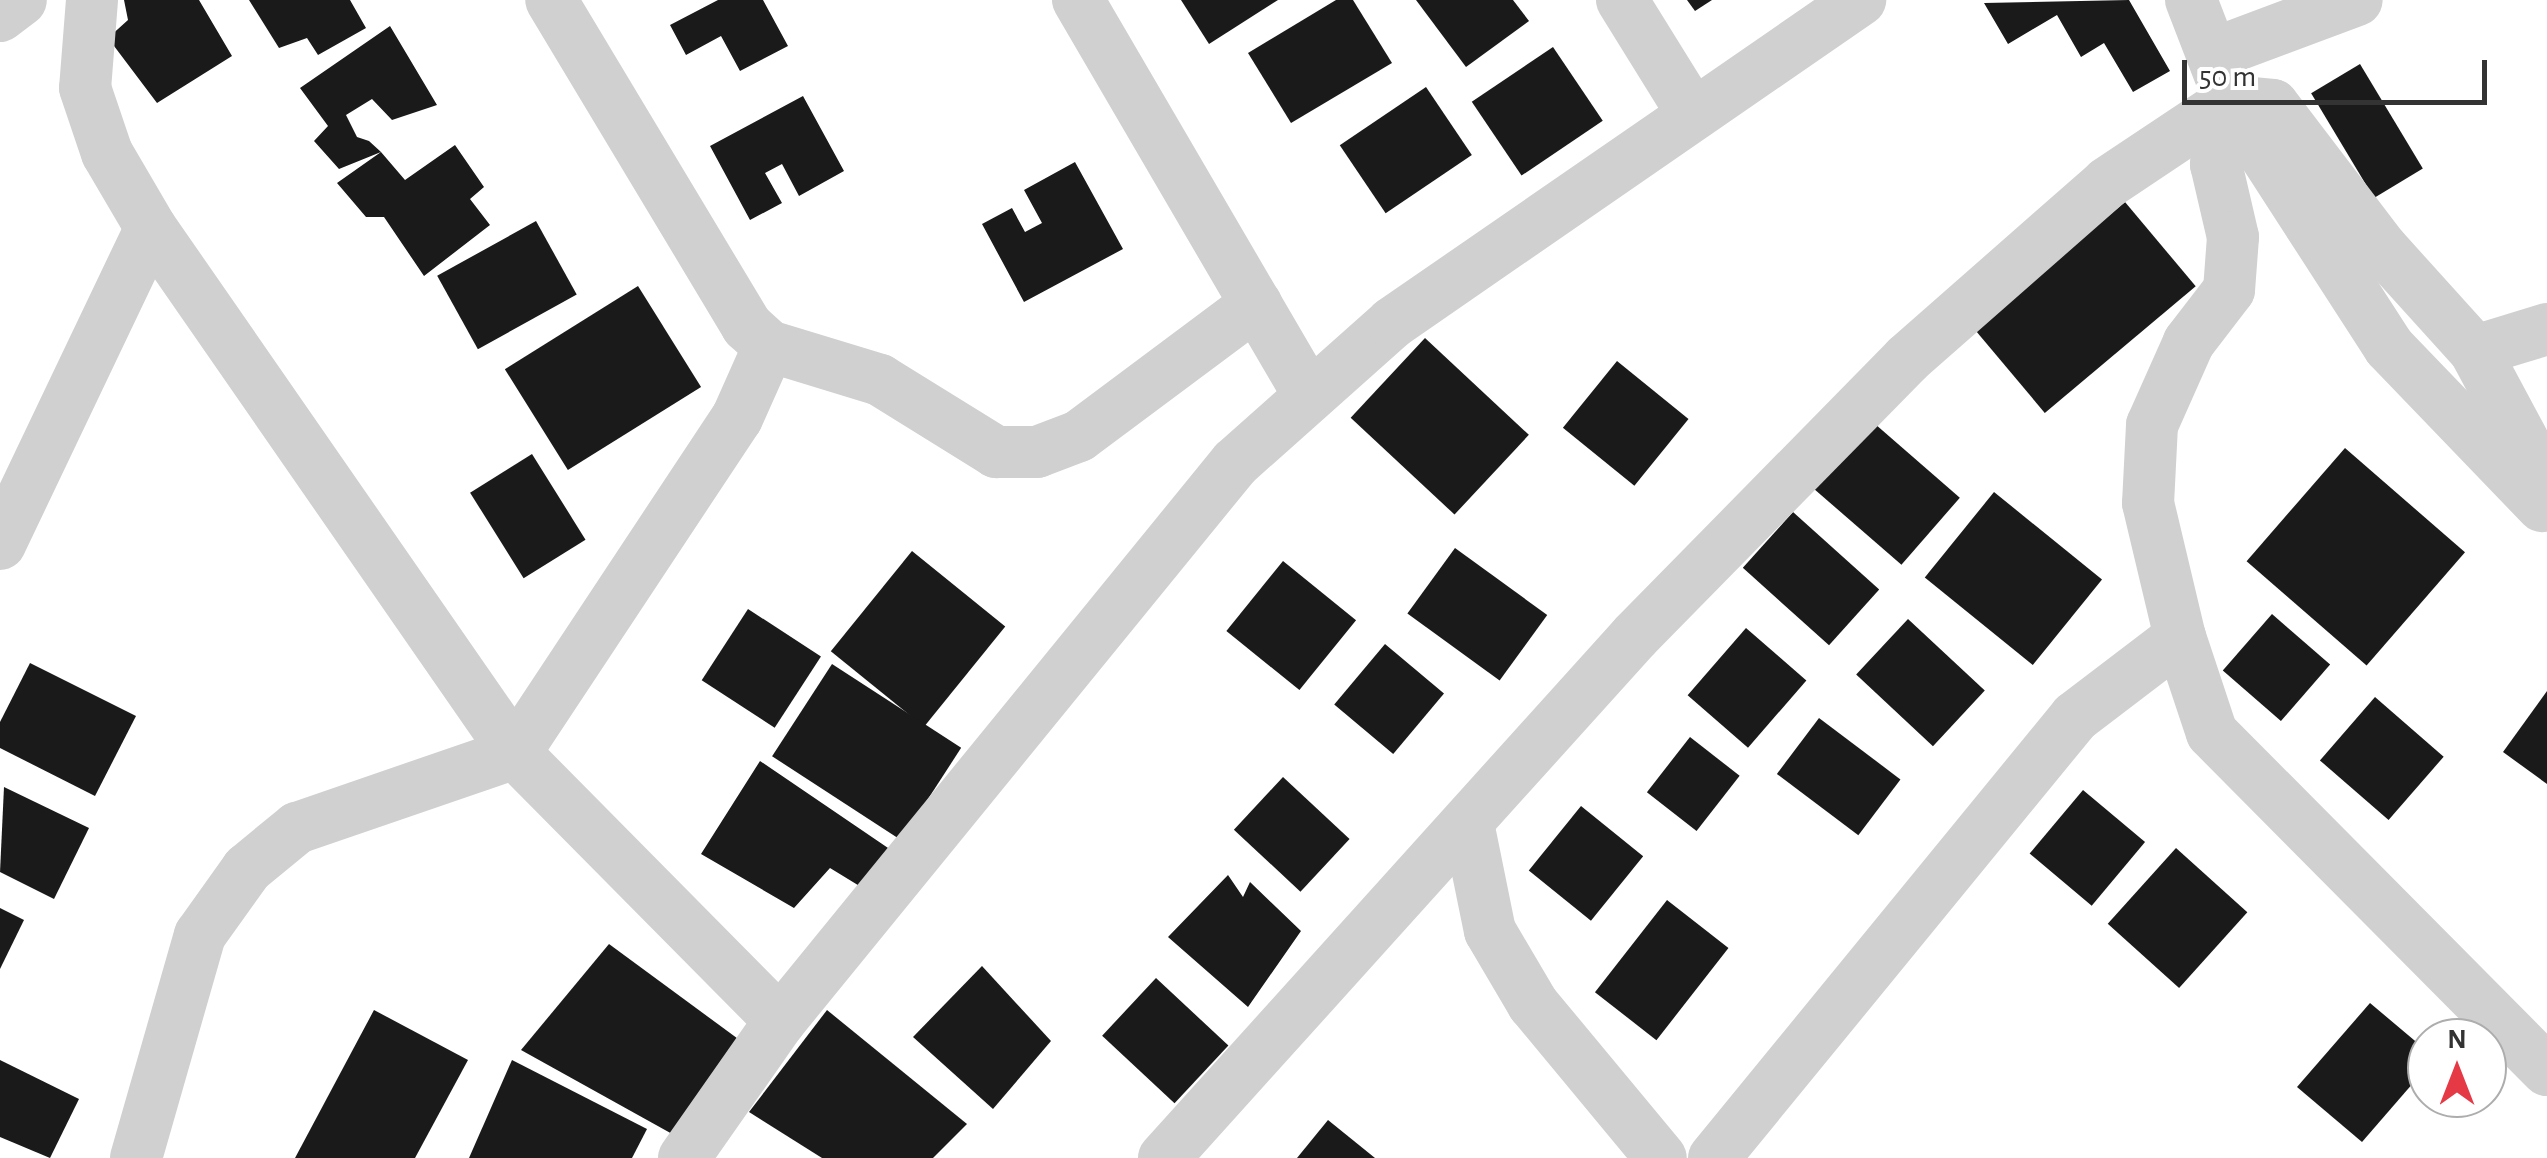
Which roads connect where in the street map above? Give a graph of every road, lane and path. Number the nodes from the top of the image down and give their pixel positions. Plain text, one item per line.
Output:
1 (20, 0) edge
2 (92, 0) edge
3 (551, 0) edge
4 (1078, 0) edge
5 (1622, 0) edge
6 (1860, 0) edge
7 (2191, 0) edge
8 (2357, 0) edge
9 (0, 16) edge
10 (2224, 76) junction
11 (1692, 113) junction
12 (151, 228) junction
13 (1256, 304) junction
14 (2547, 328) edge
15 (769, 346) junction
16 (2475, 351) junction
17 (1308, 393) junction
18 (2547, 485) edge
19 (2547, 512) edge
20 (0, 544) edge
21 (2180, 637) junction
22 (515, 753) junction
23 (1469, 828) junction
24 (780, 1021) junction
25 (2547, 1070) edge
26 (136, 1158) edge
27 (684, 1158) edge
28 (1164, 1158) edge
29 (1661, 1158) edge
30 (1714, 1158) edge

1 - 9 street
2 - 12 street
3 - 15 street
4 - 13 street
5 - 11 street
6 - 11 street
7 - 10 street
8 - 10 street
10 - 16 street
10 - 19 street
10 - 21 street
10 - 23 street
11 - 17 street
12 - 20 street
12 - 22 street
13 - 15 street
13 - 17 street
14 - 16 street
15 - 22 street
16 - 18 street
17 - 24 street
21 - 25 street
21 - 30 street
22 - 24 street
22 - 26 street
23 - 28 street
23 - 29 street
24 - 27 street

